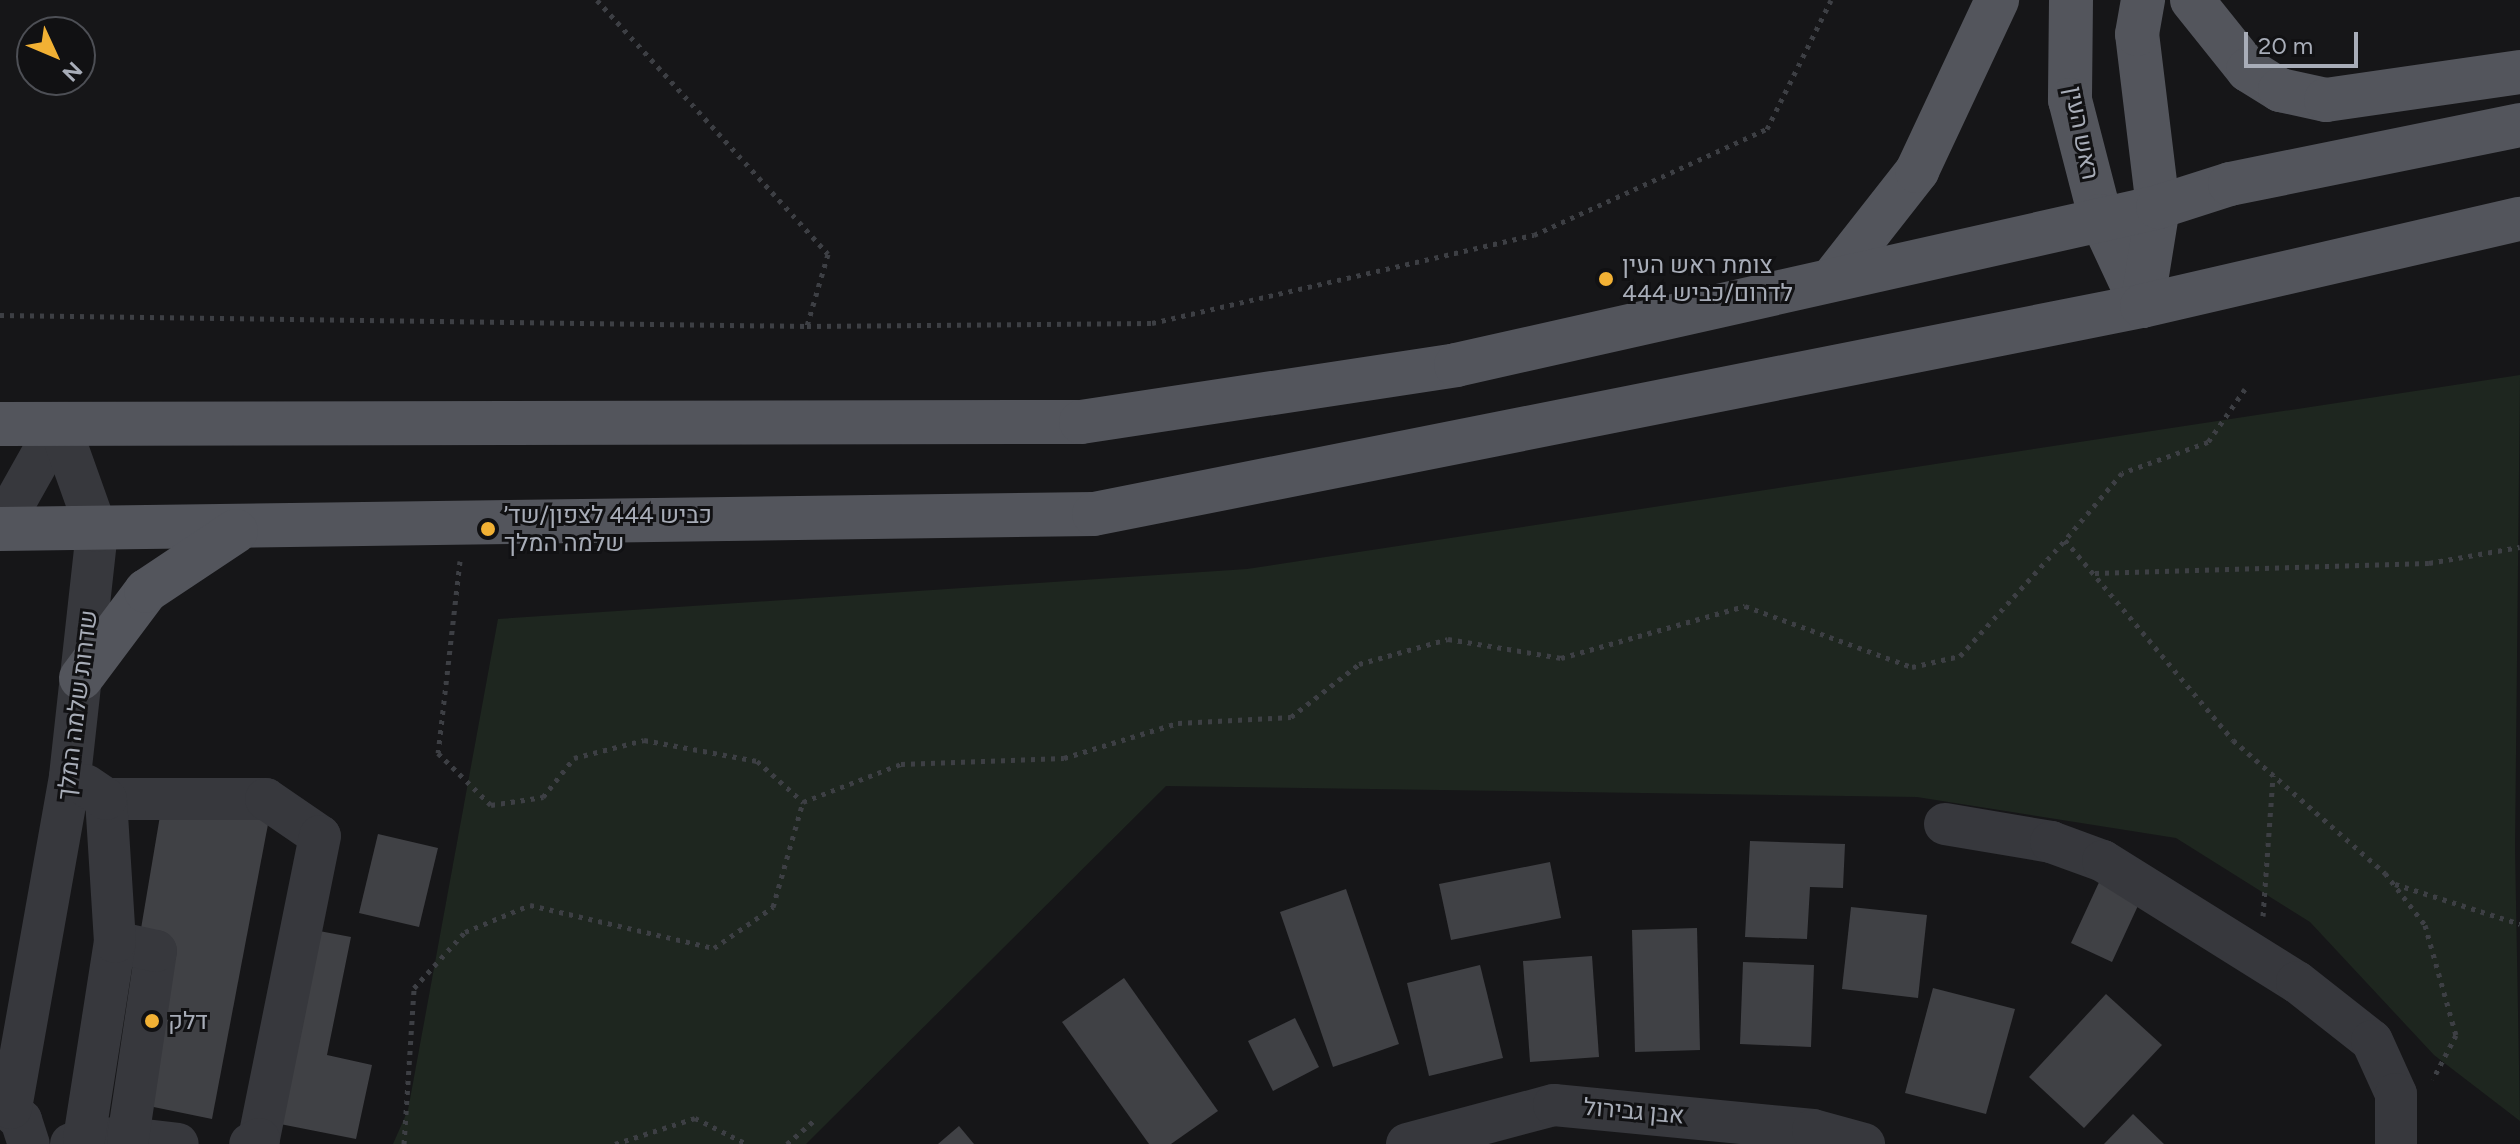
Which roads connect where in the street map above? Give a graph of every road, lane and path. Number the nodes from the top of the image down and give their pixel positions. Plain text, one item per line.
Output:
1 (597, 0) edge
2 (1831, 0) edge
3 (1997, 0) edge
4 (2071, 0) edge
5 (2143, 0) edge
6 (2192, 0) edge
7 (2520, 72) edge
8 (2520, 125) edge
9 (2158, 207) junction
10 (2100, 216) junction
11 (2520, 219) edge
12 (1834, 277) junction
13 (2142, 306) junction
14 (0, 315) edge
15 (807, 326) junction
16 (2245, 389) dead end
17 (0, 424) edge
18 (59, 424) junction
19 (464, 525) junction
20 (0, 529) edge
21 (241, 529) junction
22 (97, 531) junction
23 (2065, 540) junction
24 (2520, 547) edge
25 (2094, 574) junction
26 (81, 678) junction
27 (2273, 774) junction
28 (70, 776) junction
29 (106, 799) junction
30 (803, 802) junction
31 (1945, 824) dead end
32 (2393, 883) junction
33 (2520, 924) edge
34 (115, 942) junction
35 (2260, 959) junction
36 (2428, 1089) dead end
37 (13, 1118) edge
38 (816, 1119) dead end
39 (128, 1138) junction
40 (1432, 1141) edge
41 (77, 1142) edge
42 (178, 1144) edge
43 (250, 1144) edge
44 (404, 1144) edge
45 (615, 1144) edge
46 (747, 1144) edge
47 (787, 1144) edge
48 (1864, 1144) edge
49 (2396, 1144) edge

1 - 15 path
2 - 15 path
3 - 12 main road
4 - 10 main road, ראש העין
5 - 9 main road
6 - 7 main road
8 - 9 main road
9 - 10 main road
9 - 13 main road
10 - 12 main road
10 - 13 main road, ראש העין
11 - 13 main road
12 - 18 main road
13 - 19 main road
14 - 15 path
16 - 23 path
17 - 18 main road
18 - 20 street
18 - 22 street, שדרות שלמה המלך
19 - 21 main road
19 - 30 path
20 - 22 main road
21 - 22 main road
21 - 26 main road
22 - 26 street, שדרות שלמה המלך
23 - 25 path
23 - 30 path
24 - 25 path
25 - 27 path
26 - 28 street, שדרות שלמה המלך
27 - 32 path
27 - 35 path
28 - 29 street
28 - 37 street, שדרות שלמה המלך
29 - 34 street
29 - 43 street
30 - 44 path
31 - 35 street
32 - 33 path
32 - 36 path
34 - 39 street
34 - 41 street
35 - 49 street
38 - 47 path
39 - 41 street
39 - 42 street
40 - 48 street, אבן גבירול
45 - 46 path

